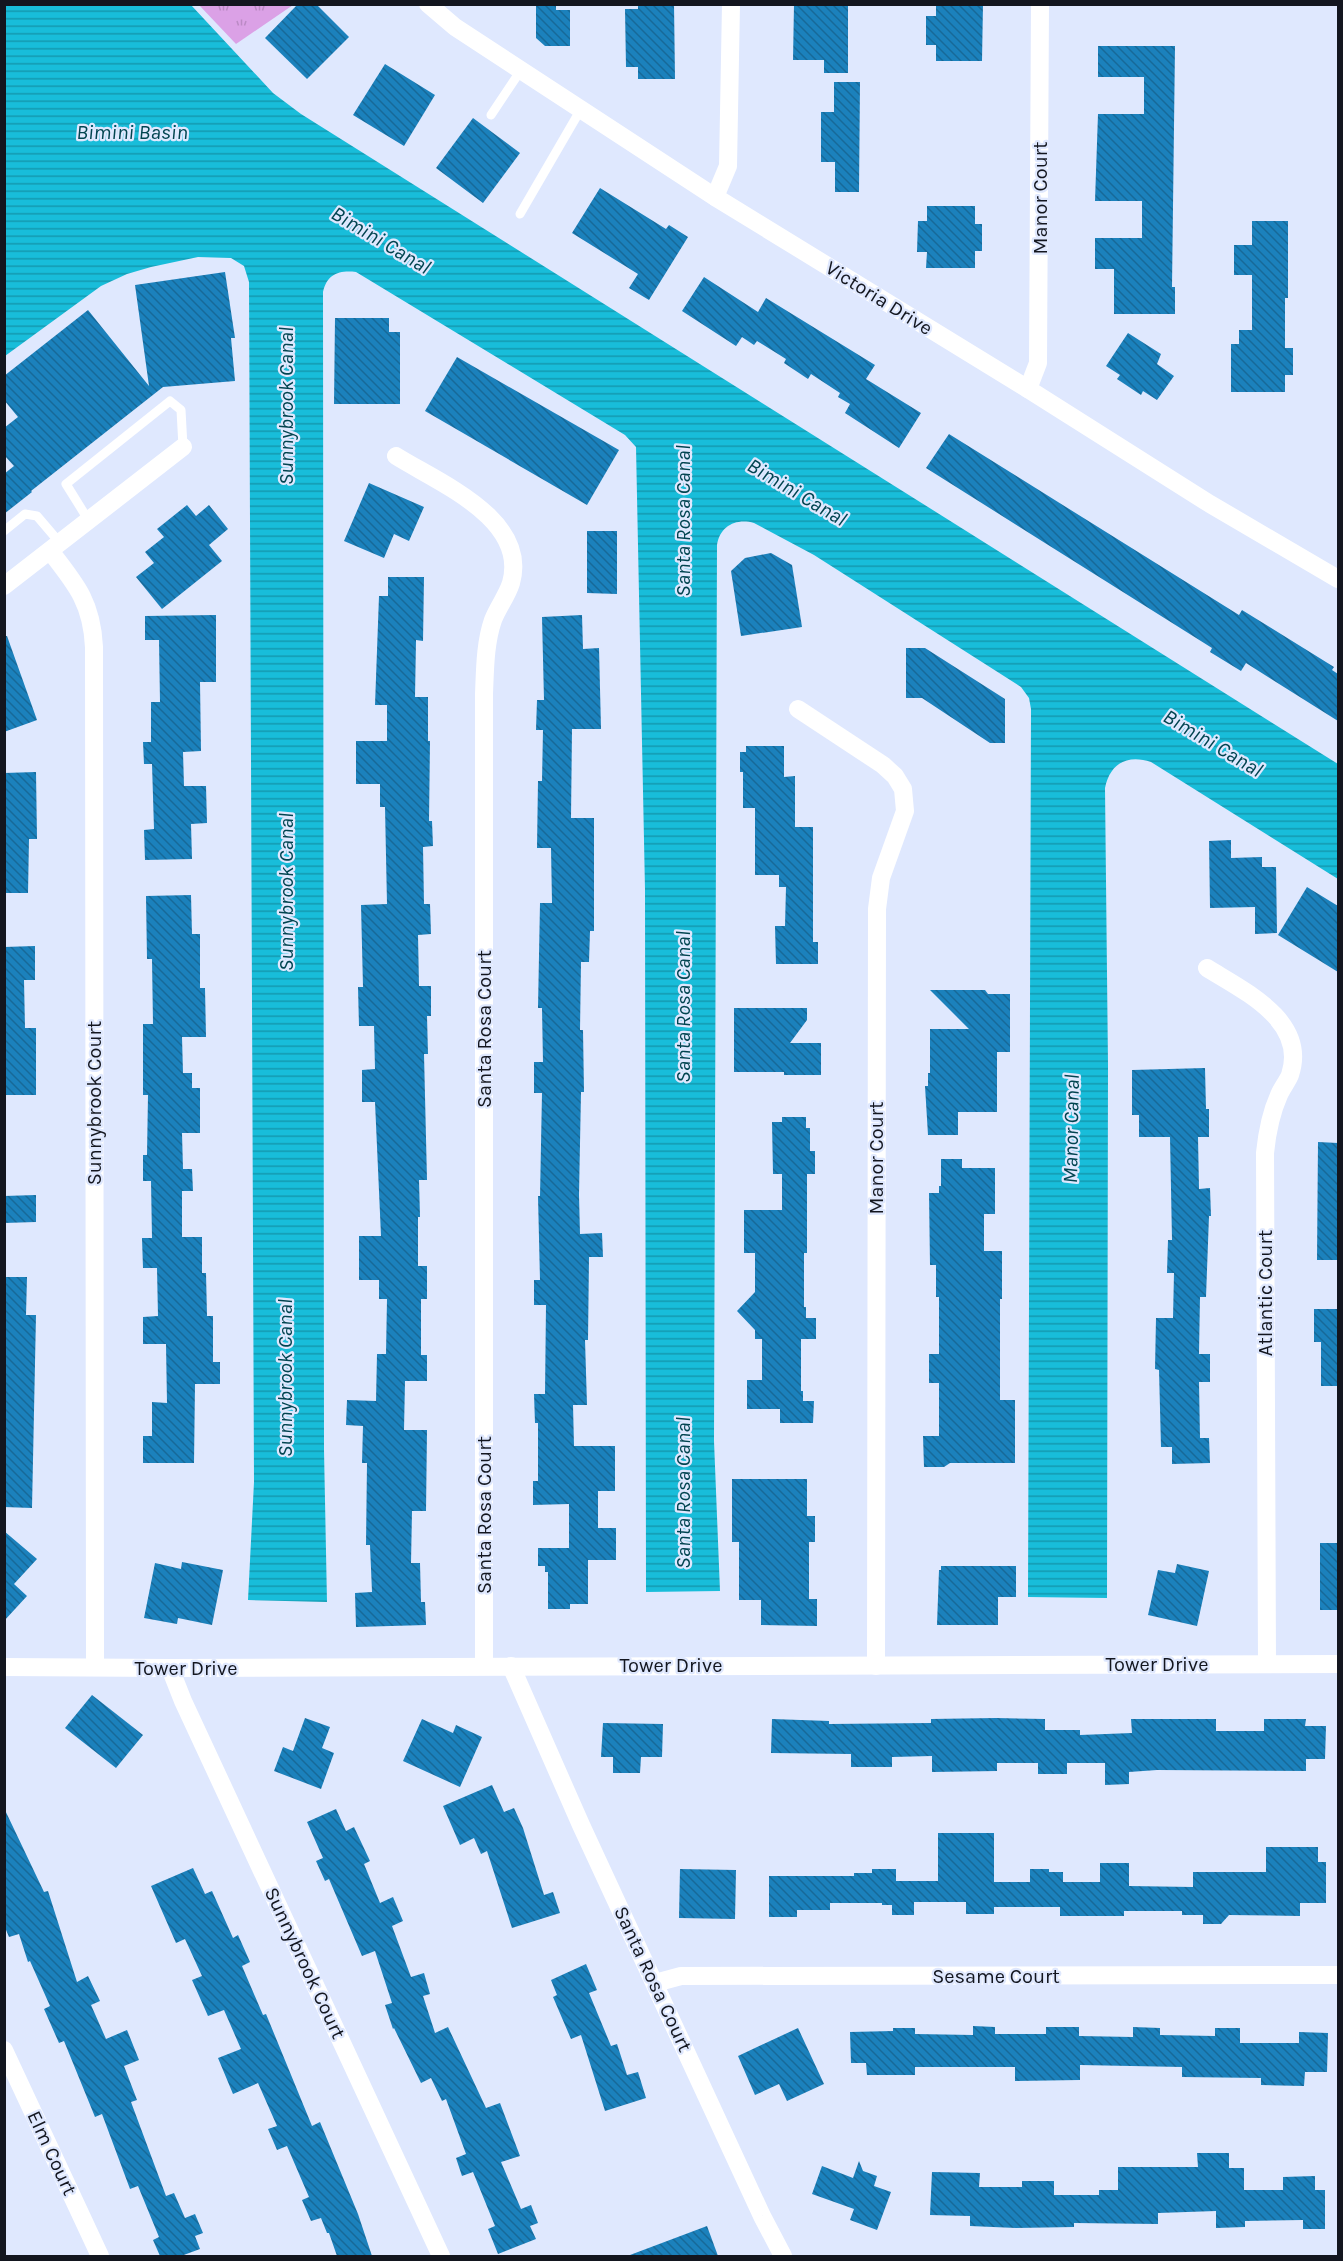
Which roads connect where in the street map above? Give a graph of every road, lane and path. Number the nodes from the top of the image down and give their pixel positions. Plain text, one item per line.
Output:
1 (428, 4) edge
2 (731, 4) edge
3 (1041, 4) edge
4 (521, 70) junction
5 (581, 109) junction
6 (491, 115) dead end
7 (715, 197) junction
8 (520, 214) dead end
9 (1028, 389) junction
10 (183, 447) joint
11 (396, 456) dead end
12 (89, 521) junction
13 (4, 531) edge
14 (55, 547) junction
15 (1338, 578) edge
16 (4, 586) edge
17 (798, 709) dead end
18 (1207, 968) dead end
19 (1267, 1664) junction
20 (1338, 1664) edge
21 (484, 1666) junction
22 (511, 1666) junction
23 (876, 1666) junction
24 (4, 1667) edge
25 (95, 1667) junction
26 (170, 1668) junction
27 (1338, 1975) edge
28 (655, 1983) junction
29 (4, 2050) edge
30 (100, 2256) edge
31 (441, 2256) edge
32 (783, 2256) edge

1 - 4 street, Victoria Drive
2 - 7 street
3 - 9 street, Manor Court
4 - 5 street, Victoria Drive
4 - 6 lane
5 - 7 street, Victoria Drive
5 - 8 lane
7 - 9 street, Victoria Drive
9 - 15 street, Victoria Drive
10 - 12 street
10 - 12 lane
11 - 21 street, Santa Rosa Court
12 - 14 street
13 - 14 lane
14 - 16 street
14 - 25 street, Sunnybrook Court
17 - 23 street, Manor Court
18 - 19 street, Atlantic Court
19 - 20 street, Tower Drive
19 - 23 street, Tower Drive
21 - 22 street, Tower Drive
21 - 26 street, Tower Drive
22 - 23 street, Tower Drive
22 - 28 street, Santa Rosa Court
24 - 25 street, Tower Drive
25 - 26 street, Tower Drive
26 - 31 street, Sunnybrook Court
27 - 28 street, Sesame Court
28 - 32 street, Santa Rosa Court
29 - 30 street, Elm Court

